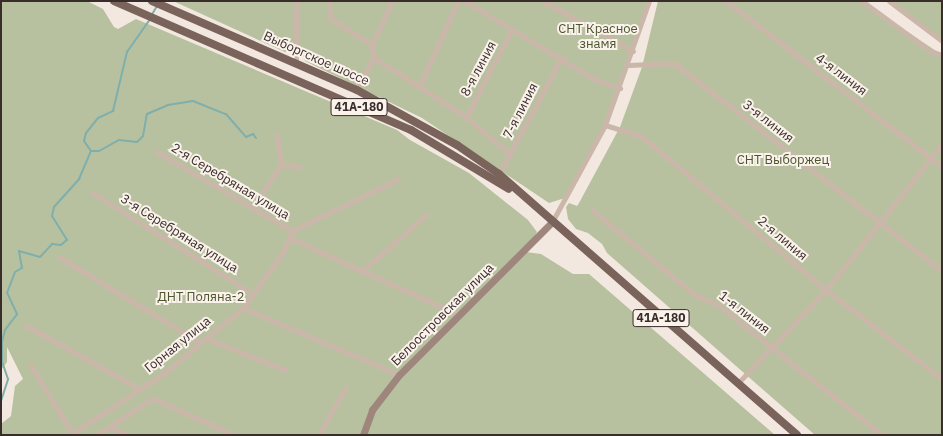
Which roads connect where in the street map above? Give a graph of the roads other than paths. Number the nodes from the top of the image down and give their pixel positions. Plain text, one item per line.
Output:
1 (114, 1) edge
2 (152, 1) edge
3 (296, 1) edge
4 (329, 1) edge
5 (392, 1) edge
6 (458, 1) edge
7 (465, 1) edge
8 (543, 1) edge
9 (649, 1) edge
10 (726, 1) edge
11 (862, 1) edge
12 (889, 1) edge
13 (511, 31) junction
14 (942, 41) edge
15 (372, 45) junction
16 (633, 51) junction
17 (942, 55) edge
18 (373, 57) junction
19 (562, 57) junction
20 (296, 62) junction
21 (629, 65) junction
22 (420, 87) junction
23 (620, 88) junction
24 (357, 90) junction
25 (466, 117) junction
26 (605, 125) junction
27 (277, 134) dead end
28 (942, 144) edge
29 (157, 152) dead end
30 (511, 155) junction
31 (932, 158) junction
32 (281, 164) junction
33 (300, 167) dead end
34 (942, 167) edge
35 (499, 174) junction
36 (398, 179) dead end
37 (93, 193) dead end
38 (532, 205) junction
39 (253, 208) junction
40 (592, 210) dead end
41 (426, 215) dead end
42 (552, 222) junction
43 (880, 222) junction
44 (292, 231) junction
45 (290, 238) junction
46 (59, 257) dead end
47 (942, 271) edge
48 (361, 272) junction
49 (826, 290) junction
50 (253, 294) junction
51 (243, 308) junction
52 (459, 315) junction
53 (25, 325) dead end
54 (205, 338) junction
55 (199, 342) junction
56 (771, 349) junction
57 (31, 366) dead end
58 (285, 370) dead end
59 (399, 374) junction
60 (942, 379) edge
61 (737, 384) junction
62 (346, 388) dead end
63 (140, 389) junction
64 (109, 427) junction
65 (71, 434) edge
66 (96, 435) edge
67 (128, 435) edge
68 (234, 435) edge
69 (318, 435) edge
70 (363, 435) edge
71 (797, 435) edge
72 (882, 435) edge

1 - 38 main road, Выборгское шоссе / 41А-180
2 - 20 main road, Выборгское шоссе / 41А-180
3 - 20 street
4 - 15 street
5 - 15 street
6 - 22 street
7 - 13 street
8 - 16 street
9 - 16 street
10 - 31 street, 4-я линия
11 - 17 street
12 - 14 street
13 - 19 street
13 - 25 street, 8-я линия
15 - 18 street
16 - 21 street
18 - 22 street
18 - 24 street
19 - 23 street
19 - 30 street, 7-я линия
20 - 24 main road, Выборгское шоссе / 41А-180
21 - 23 street
21 - 43 street, 3-я линия
22 - 25 street
23 - 26 street
24 - 35 main road, Выборгское шоссе / 41А-180
25 - 30 street
26 - 42 street
26 - 49 street, 2-я линия
27 - 32 street
28 - 31 street
29 - 39 street, 2-я Серебряная улица
30 - 35 street, 7-я линия
31 - 34 street, 4-я линия
31 - 43 street
32 - 33 street
32 - 39 street
35 - 38 main road, Выборгское шоссе / 41А-180
36 - 44 street
37 - 50 street, 3-я Серебряная улица
38 - 42 main road, Выборгское шоссе / 41А-180
39 - 44 street, 2-я Серебряная улица
40 - 56 street, 1-я линия
41 - 48 street
42 - 52 street, Белоостровская улица
42 - 61 main road, 41А-180
43 - 47 street, 3-я линия
43 - 49 street
44 - 45 street, Горная улица
45 - 48 street
45 - 50 street, Горная улица
46 - 55 street
48 - 52 street
49 - 56 street
49 - 60 street, 2-я линия
50 - 51 street, Горная улица
51 - 54 street, Горная улица
51 - 59 street
52 - 59 street, Белоостровская улица
53 - 63 street
54 - 55 street, Горная улица
54 - 58 street
55 - 63 street, Горная улица
56 - 61 street
56 - 72 street, 1-я линия
57 - 65 street
59 - 70 street, Белоостровская улица
61 - 71 main road, 41А-180
62 - 69 street
63 - 65 street, Горная улица
64 - 66 street
64 - 67 street
64 - 68 street

